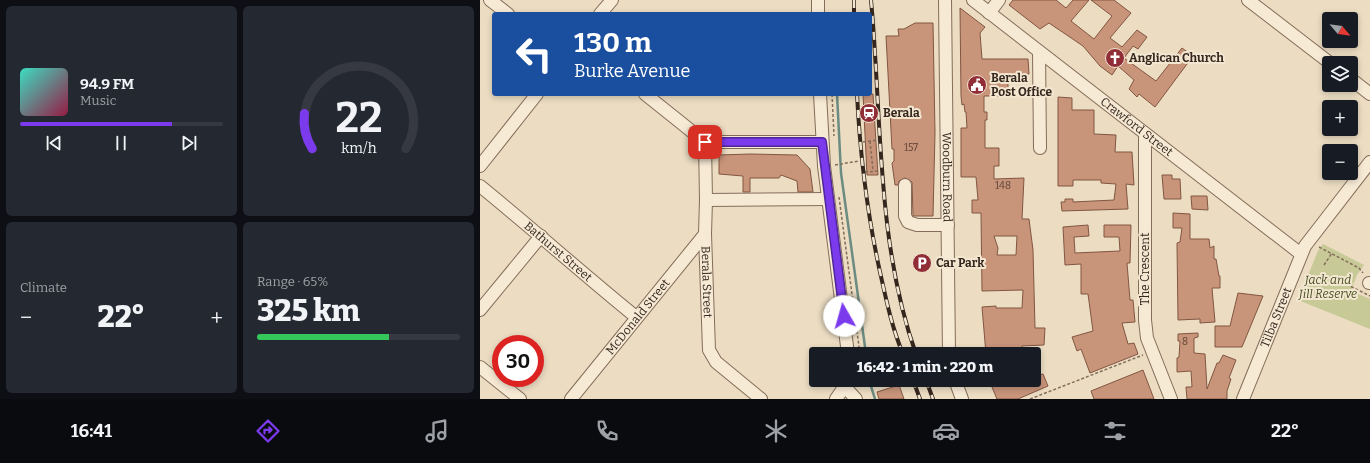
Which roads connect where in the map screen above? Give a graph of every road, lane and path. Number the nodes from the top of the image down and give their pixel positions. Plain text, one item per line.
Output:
1 (490, 0) edge
2 (612, 0) edge
3 (818, 0) edge
4 (946, 0) edge
5 (973, 0) edge
6 (999, 0) edge
7 (1248, 0) edge
8 (505, 12) edge
9 (602, 12) edge
10 (818, 12) edge
11 (989, 13) junction
12 (1039, 52) junction
13 (1322, 57) edge
14 (1358, 85) edge
15 (1370, 94) edge
16 (535, 96) edge
17 (648, 96) edge
18 (820, 96) edge
19 (832, 96) edge
20 (1145, 135) junction
21 (878, 140) dead end
22 (870, 141) junction
23 (705, 142) junction
24 (828, 142) junction
25 (863, 142) dead end
26 (1040, 148) dead end
27 (482, 158) edge
28 (859, 160) dead end
29 (1370, 162) edge
30 (834, 170) dead end
31 (873, 171) junction
32 (880, 171) dead end
33 (865, 172) dead end
34 (905, 185) dead end
35 (480, 186) edge
36 (832, 196) junction
37 (706, 200) junction
38 (948, 224) junction
39 (705, 234) junction
40 (541, 236) junction
41 (1319, 246) dead end
42 (1332, 253) junction
43 (1301, 254) junction
44 (1324, 265) dead end
45 (1367, 279) edge
46 (1342, 282) dead end
47 (1370, 296) edge
48 (480, 310) edge
49 (636, 317) junction
50 (847, 347) edge
51 (859, 347) edge
52 (949, 347) edge
53 (1152, 351) junction
54 (480, 367) edge
55 (845, 387) edge
56 (849, 387) edge
57 (958, 387) edge
58 (520, 399) edge
59 (571, 399) edge
60 (761, 399) edge
61 (836, 399) edge
62 (856, 399) edge
63 (962, 399) edge
64 (1030, 399) edge
65 (1171, 399) edge
66 (1243, 399) edge

1 - 8 street
2 - 9 street
3 - 10 street
4 - 38 street, Woodburn Road
5 - 11 street, Crawford Street
6 - 11 street
7 - 13 street
11 - 12 street, Crawford Street
12 - 20 street, Crawford Street
12 - 26 street
14 - 15 street
16 - 27 street
17 - 23 street
18 - 24 street
19 - 24 path
20 - 43 street, Crawford Street
20 - 53 street, The Crescent
21 - 22 path
22 - 25 path
22 - 31 path
23 - 24 street
23 - 37 street, Berala Street
24 - 36 street
28 - 30 path
29 - 43 street, Tilba Street
31 - 32 path
31 - 33 path
34 - 38 street
35 - 40 street, Bathurst Street
36 - 37 street
36 - 50 street
36 - 51 path
37 - 39 street, Berala Street
38 - 52 street, Woodburn Road
39 - 49 street, McDonald Street
39 - 60 street, Berala Street
40 - 48 street
40 - 49 street, Bathurst Street
41 - 42 path
42 - 44 path
42 - 45 path
43 - 66 street, Tilba Street
46 - 47 path
49 - 59 street, McDonald Street
53 - 64 path
53 - 65 street, The Crescent
54 - 58 street
55 - 61 street
56 - 62 street
57 - 63 street

